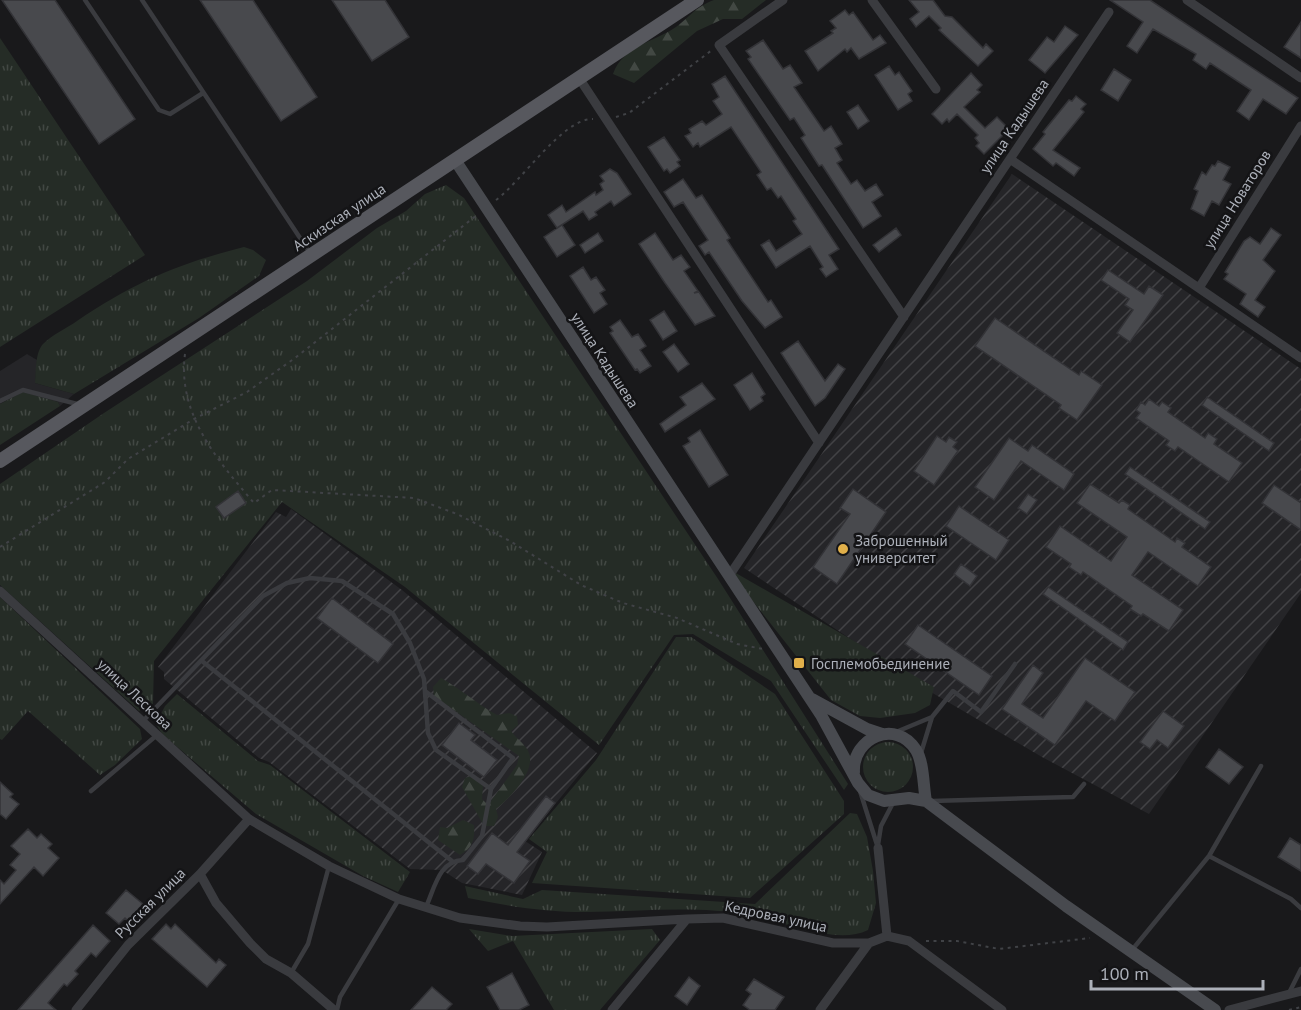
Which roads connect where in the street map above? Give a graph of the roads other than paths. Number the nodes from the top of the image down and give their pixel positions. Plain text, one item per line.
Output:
1 (86, 0) edge
2 (142, 0) edge
3 (697, 0) edge
4 (783, 0) edge
5 (872, 0) edge
6 (1187, 0) edge
7 (1109, 12) dead end
8 (579, 78) junction
9 (1301, 78) edge
10 (936, 89) dead end
11 (203, 93) junction
12 (1301, 126) edge
13 (1010, 159) junction
14 (455, 160) junction
15 (311, 255) junction
16 (1199, 288) junction
17 (904, 316) junction
18 (1301, 358) edge
19 (0, 401) edge
20 (84, 405) junction
21 (819, 443) junction
22 (0, 461) edge
23 (729, 576) junction
24 (0, 591) edge
25 (202, 661) junction
26 (1015, 664) dead end
27 (424, 691) junction
28 (809, 697) junction
29 (932, 717) junction
30 (143, 721) junction
31 (884, 734) junction
32 (157, 735) junction
33 (921, 766) junction
34 (1261, 766) dead end
35 (856, 777) junction
36 (1084, 784) dead end
37 (491, 789) junction
38 (91, 791) dead end
39 (895, 800) junction
40 (926, 801) junction
41 (249, 819) junction
42 (878, 848) junction
43 (1209, 856) junction
44 (452, 861) junction
45 (328, 866) junction
46 (201, 874) junction
47 (399, 899) junction
48 (1301, 908) edge
49 (426, 909) junction
50 (687, 919) junction
51 (887, 936) junction
52 (869, 943) junction
53 (1130, 952) junction
54 (1301, 969) edge
55 (291, 973) junction
56 (1301, 991) edge
57 (1289, 994) junction
58 (1211, 1009) edge
59 (76, 1010) edge
60 (335, 1010) edge
61 (612, 1010) edge
62 (820, 1010) edge
63 (1002, 1010) edge
64 (1229, 1010) edge

1 - 11 lane
2 - 11 lane
3 - 8 main road, Аскизская улица
4 - 17 street
5 - 10 street
6 - 9 street
7 - 13 street, улица Кадышева
8 - 14 main road, Аскизская улица
8 - 21 street
11 - 15 lane
12 - 16 street, улица Новаторов
13 - 16 street
13 - 17 street, улица Кадышева
14 - 15 main road, Аскизская улица
14 - 23 street, улица Кадышева
15 - 20 main road, Аскизская улица
16 - 18 street
17 - 21 street, улица Кадышева
19 - 20 lane
20 - 22 main road, Аскизская улица
21 - 23 street, улица Кадышева
23 - 28 street, улица Кадышева
24 - 30 street, улица Лескова
25 - 27 lane
25 - 30 lane
25 - 44 lane
26 - 29 lane
27 - 37 lane
27 - 37 lane
28 - 31 street
28 - 35 street, улица Кадышева
29 - 31 lane
29 - 33 lane
30 - 32 street, улица Лескова
31 - 33 street
31 - 35 street
32 - 38 lane
32 - 41 street, улица Лескова
33 - 39 street
33 - 40 street
34 - 43 lane
35 - 39 street
35 - 42 lane
36 - 40 lane
37 - 44 lane
39 - 40 street
39 - 42 lane
40 - 53 street
41 - 45 street, улица Лескова
41 - 46 street, Русская улица
42 - 51 street
43 - 48 lane
43 - 53 lane
44 - 49 lane
45 - 47 street, улица Лескова
45 - 55 lane
46 - 55 street
46 - 59 street, Русская улица
47 - 49 street, улица Лескова
47 - 60 lane
49 - 50 street, Кедровая улица
50 - 52 street, Кедровая улица
50 - 61 street
51 - 52 street
51 - 63 street
52 - 62 street
53 - 58 street
54 - 57 lane
55 - 60 street
56 - 57 street
57 - 64 street

